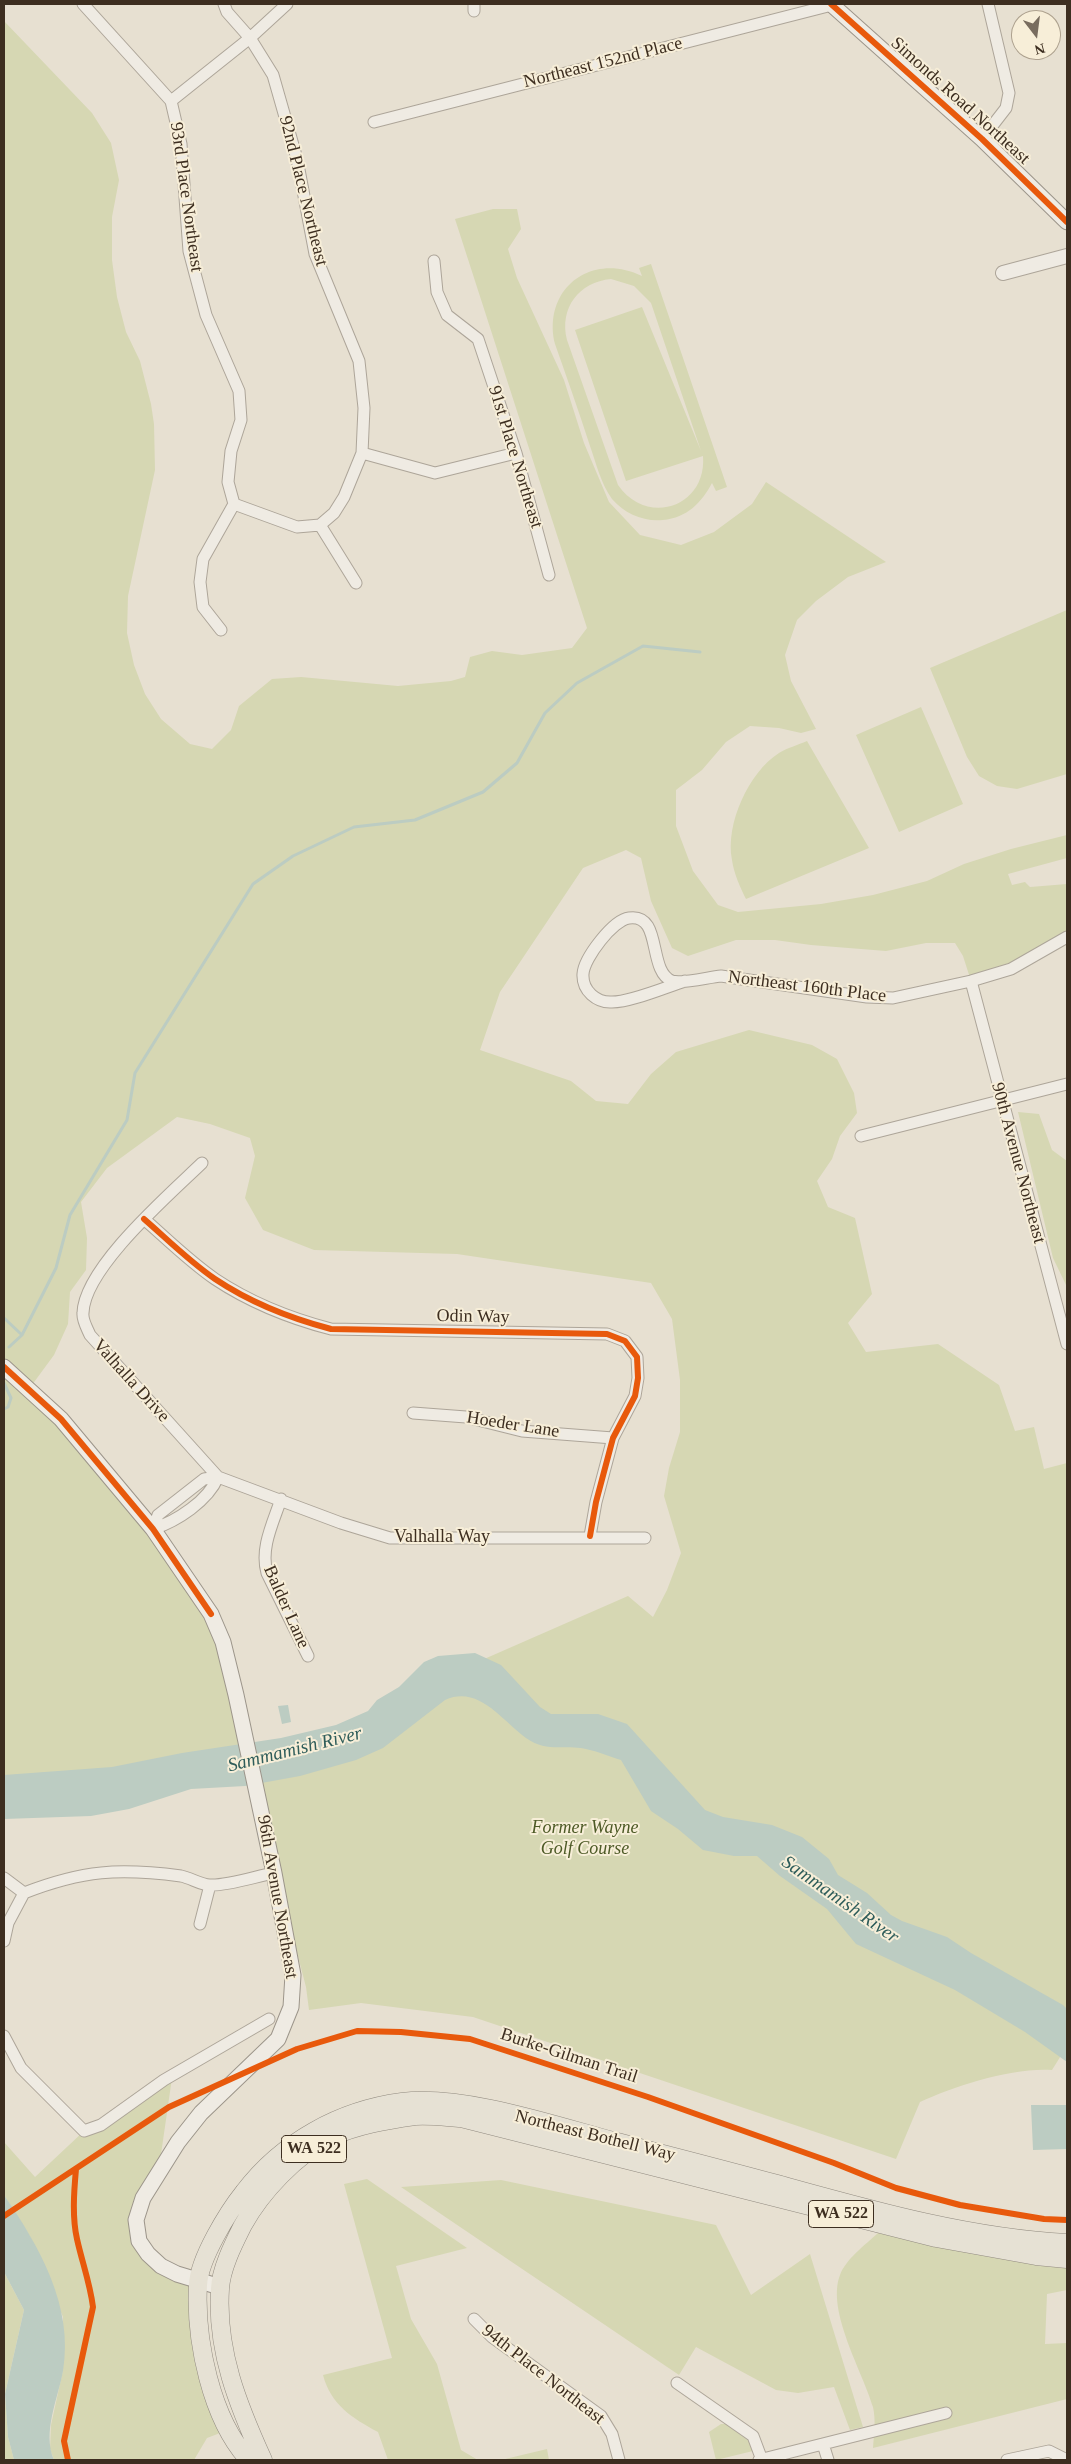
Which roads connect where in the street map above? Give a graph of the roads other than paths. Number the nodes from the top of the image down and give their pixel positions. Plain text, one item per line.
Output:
1 (84, 4) edge
2 (224, 4) edge
3 (287, 4) edge
4 (832, 4) edge
5 (988, 4) edge
6 (250, 38) junction
7 (171, 101) junction
8 (374, 122) dead end
9 (982, 139) junction
10 (1067, 222) edge
11 (1067, 256) edge
12 (434, 261) dead end
13 (1003, 273) dead end
14 (362, 452) junction
15 (516, 453) junction
16 (234, 504) junction
17 (320, 525) junction
18 (549, 575) dead end
19 (356, 583) dead end
20 (221, 630) dead end
21 (1067, 938) edge
22 (685, 981) junction
23 (971, 981) junction
24 (1067, 1084) edge
25 (1001, 1101) junction
26 (861, 1136) dead end
27 (202, 1163) dead end
28 (144, 1219) junction
29 (1067, 1344) edge
30 (4, 1366) edge
31 (413, 1413) dead end
32 (612, 1438) junction
33 (218, 1478) junction
34 (281, 1500) junction
35 (153, 1529) junction
36 (590, 1536) junction
37 (645, 1538) dead end
38 (308, 1656) dead end
39 (274, 1873) junction
40 (4, 1878) edge
41 (210, 1885) junction
42 (24, 1893) junction
43 (200, 1924) dead end
44 (4, 1941) edge
45 (270, 2019) dead end
46 (4, 2036) edge
47 (594, 2152) junction
48 (662, 2154) junction
49 (1067, 2243) edge
50 (1067, 2259) edge
51 (198, 2280) junction
52 (220, 2287) junction
53 (474, 2319) dead end
54 (677, 2383) dead end
55 (946, 2412) dead end
56 (823, 2444) junction
57 (249, 2460) edge
58 (263, 2460) edge
59 (619, 2460) edge
60 (761, 2460) edge
61 (828, 2460) edge
62 (1007, 2460) edge
63 (1067, 2460) edge

1 - 7 street, 93rd Place Northeast
2 - 6 street, 92nd Place Northeast
3 - 6 street
4 - 8 street, Northeast 152nd Place
4 - 9 main road, Simonds Road Northeast
5 - 9 street
6 - 7 street
6 - 14 street, 92nd Place Northeast
7 - 16 street, 93rd Place Northeast
9 - 10 main road, Simonds Road Northeast
11 - 13 street
12 - 15 street, 91st Place Northeast
14 - 15 street
14 - 17 street, 92nd Place Northeast
15 - 18 street, 91st Place Northeast
16 - 17 street
16 - 20 street
17 - 19 street
21 - 23 street, Northeast 160th Place
22 - 22 street, Northeast 160th Place
22 - 23 street, Northeast 160th Place
23 - 25 street, 90th Avenue Northeast
24 - 25 street
25 - 26 street
25 - 29 street, 90th Avenue Northeast
27 - 28 street, Valhalla Drive
28 - 32 street, Odin Way
28 - 33 street, Valhalla Drive
30 - 35 main road, 96th Avenue Northeast
31 - 32 street, Hoeder Lane
32 - 36 street, Odin Way
33 - 34 street, Valhalla Way
33 - 35 street
34 - 36 street, Valhalla Way
34 - 38 street, Balder Lane
35 - 39 main road, 96th Avenue Northeast
36 - 37 street, Valhalla Way
39 - 41 street
39 - 51 main road, 96th Avenue Northeast
40 - 42 street
41 - 42 street
41 - 43 street
42 - 44 street
45 - 46 street
47 - 48 main road
47 - 50 main road, Northeast Bothell Way / WA 522
47 - 52 main road, Northeast Bothell Way / WA 522
48 - 49 main road, Northeast Bothell Way / WA 522
48 - 51 main road, Northeast Bothell Way / WA 522
51 - 52 main road, 96th Avenue Northeast
51 - 57 main road, WA 522
52 - 58 main road, WA 522
53 - 59 street, 94th Place Northeast
54 - 60 street
55 - 56 street
56 - 60 street
56 - 61 street
62 - 63 street

